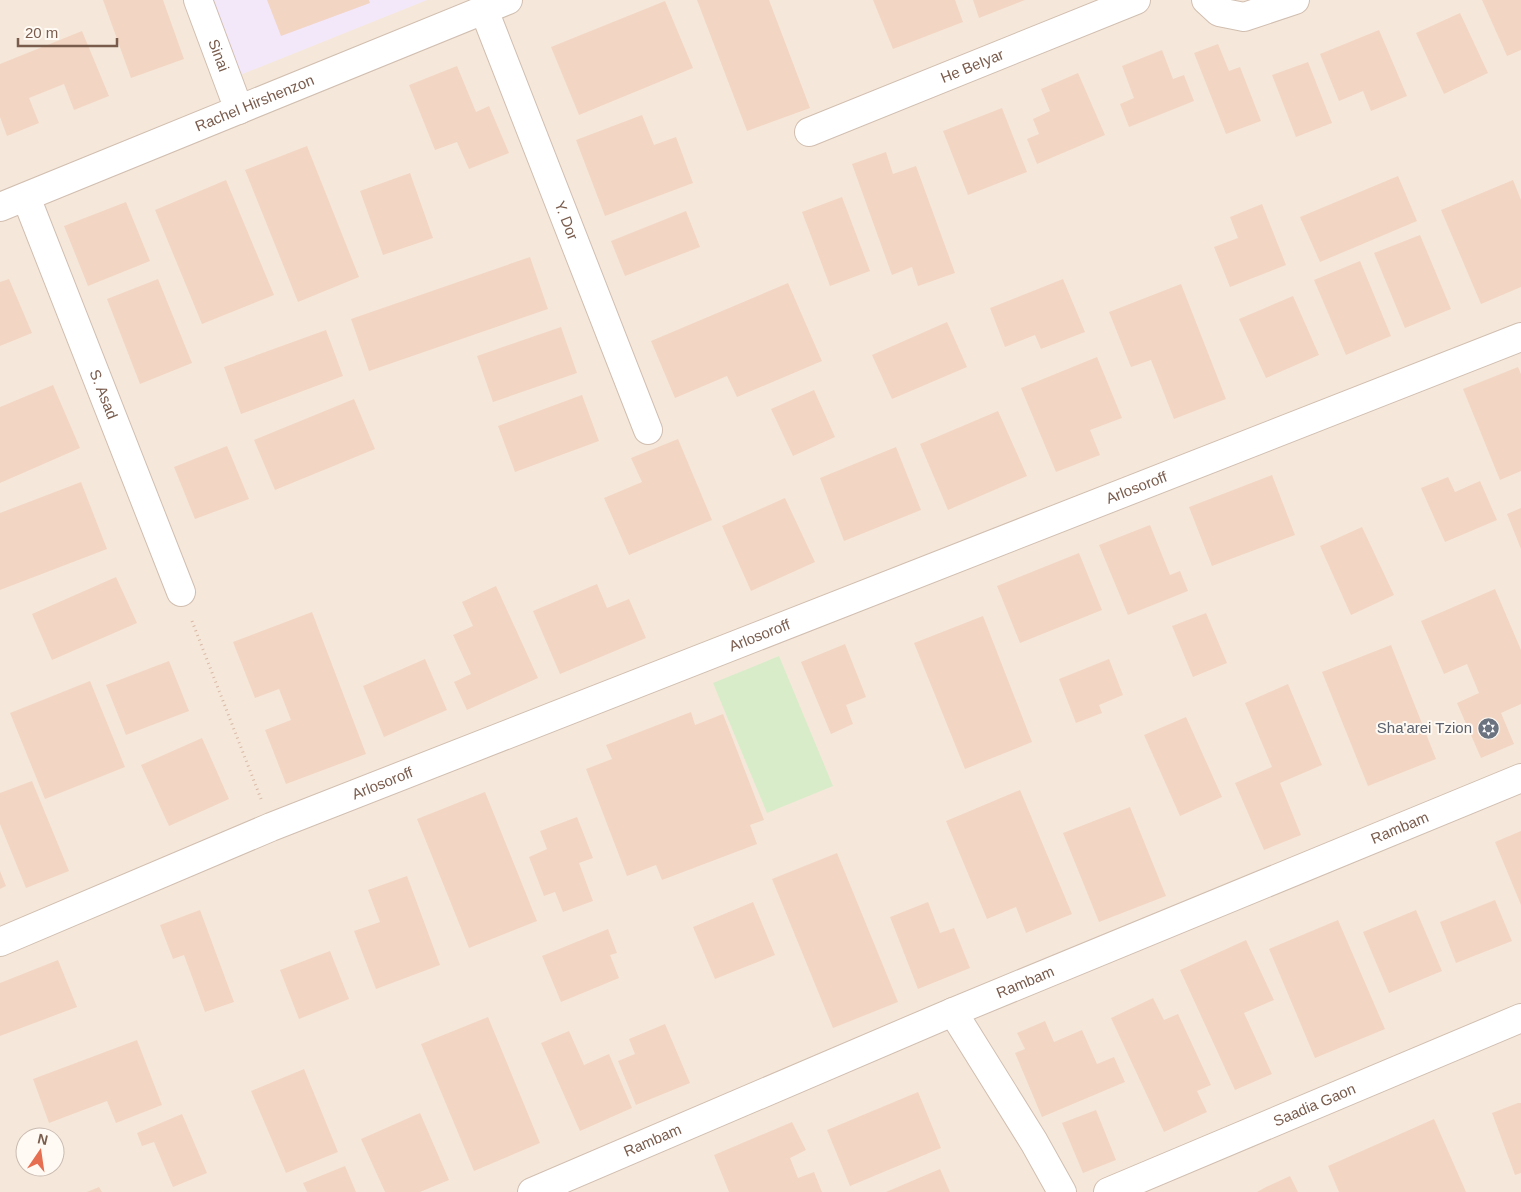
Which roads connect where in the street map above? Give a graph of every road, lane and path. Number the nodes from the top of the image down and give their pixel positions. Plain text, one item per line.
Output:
1 (198, 0) edge
2 (1136, 0) edge
3 (1206, 0) edge
4 (1295, 0) edge
5 (496, 5) edge
6 (239, 110) junction
7 (809, 132) dead end
8 (26, 197) junction
9 (0, 207) edge
10 (1521, 337) edge
11 (648, 430) dead end
12 (181, 592) joint
13 (1521, 778) edge
14 (271, 827) junction
15 (0, 942) edge
16 (953, 1012) junction
17 (1521, 1018) edge
18 (532, 1192) edge
19 (1062, 1192) edge
20 (1108, 1192) edge

1 - 6 street, Sinai
2 - 7 street, He BeIyar
3 - 4 street
5 - 6 street, Rachel Hirshenzon
5 - 11 street, Y. Dor
6 - 8 street, Rachel Hirshenzon
8 - 9 street, Rachel Hirshenzon
8 - 12 street, S. Asad
10 - 14 street, Arlosoroff
12 - 14 path
13 - 16 street, Rambam
14 - 15 street, Arlosoroff
16 - 18 street, Rambam
16 - 19 street
17 - 20 street, Saadia Gaon

